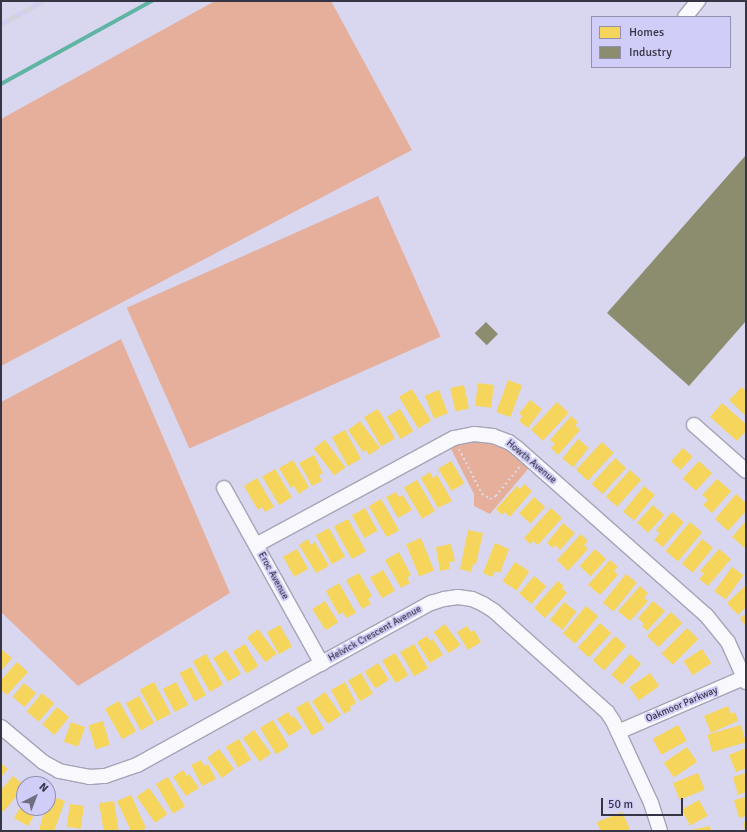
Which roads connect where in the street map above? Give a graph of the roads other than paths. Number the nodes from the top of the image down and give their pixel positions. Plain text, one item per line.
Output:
1 (698, 1) edge
2 (686, 16) edge
3 (694, 425) dead end
4 (745, 468) edge
5 (224, 488) dead end
6 (256, 545) junction
7 (322, 664) junction
8 (745, 679) edge
9 (1, 727) edge
10 (618, 732) junction
11 (660, 831) edge

1 - 2 street
3 - 4 street
5 - 6 street, Eroc Avenue
6 - 7 street, Eroc Avenue
6 - 8 street, Howth Avenue
7 - 9 street, Helvick Crescent Avenue
7 - 10 street, Helvick Crescent Avenue
8 - 10 street, Oakmoor Parkway
10 - 11 street, Helvick Crescent Avenue

